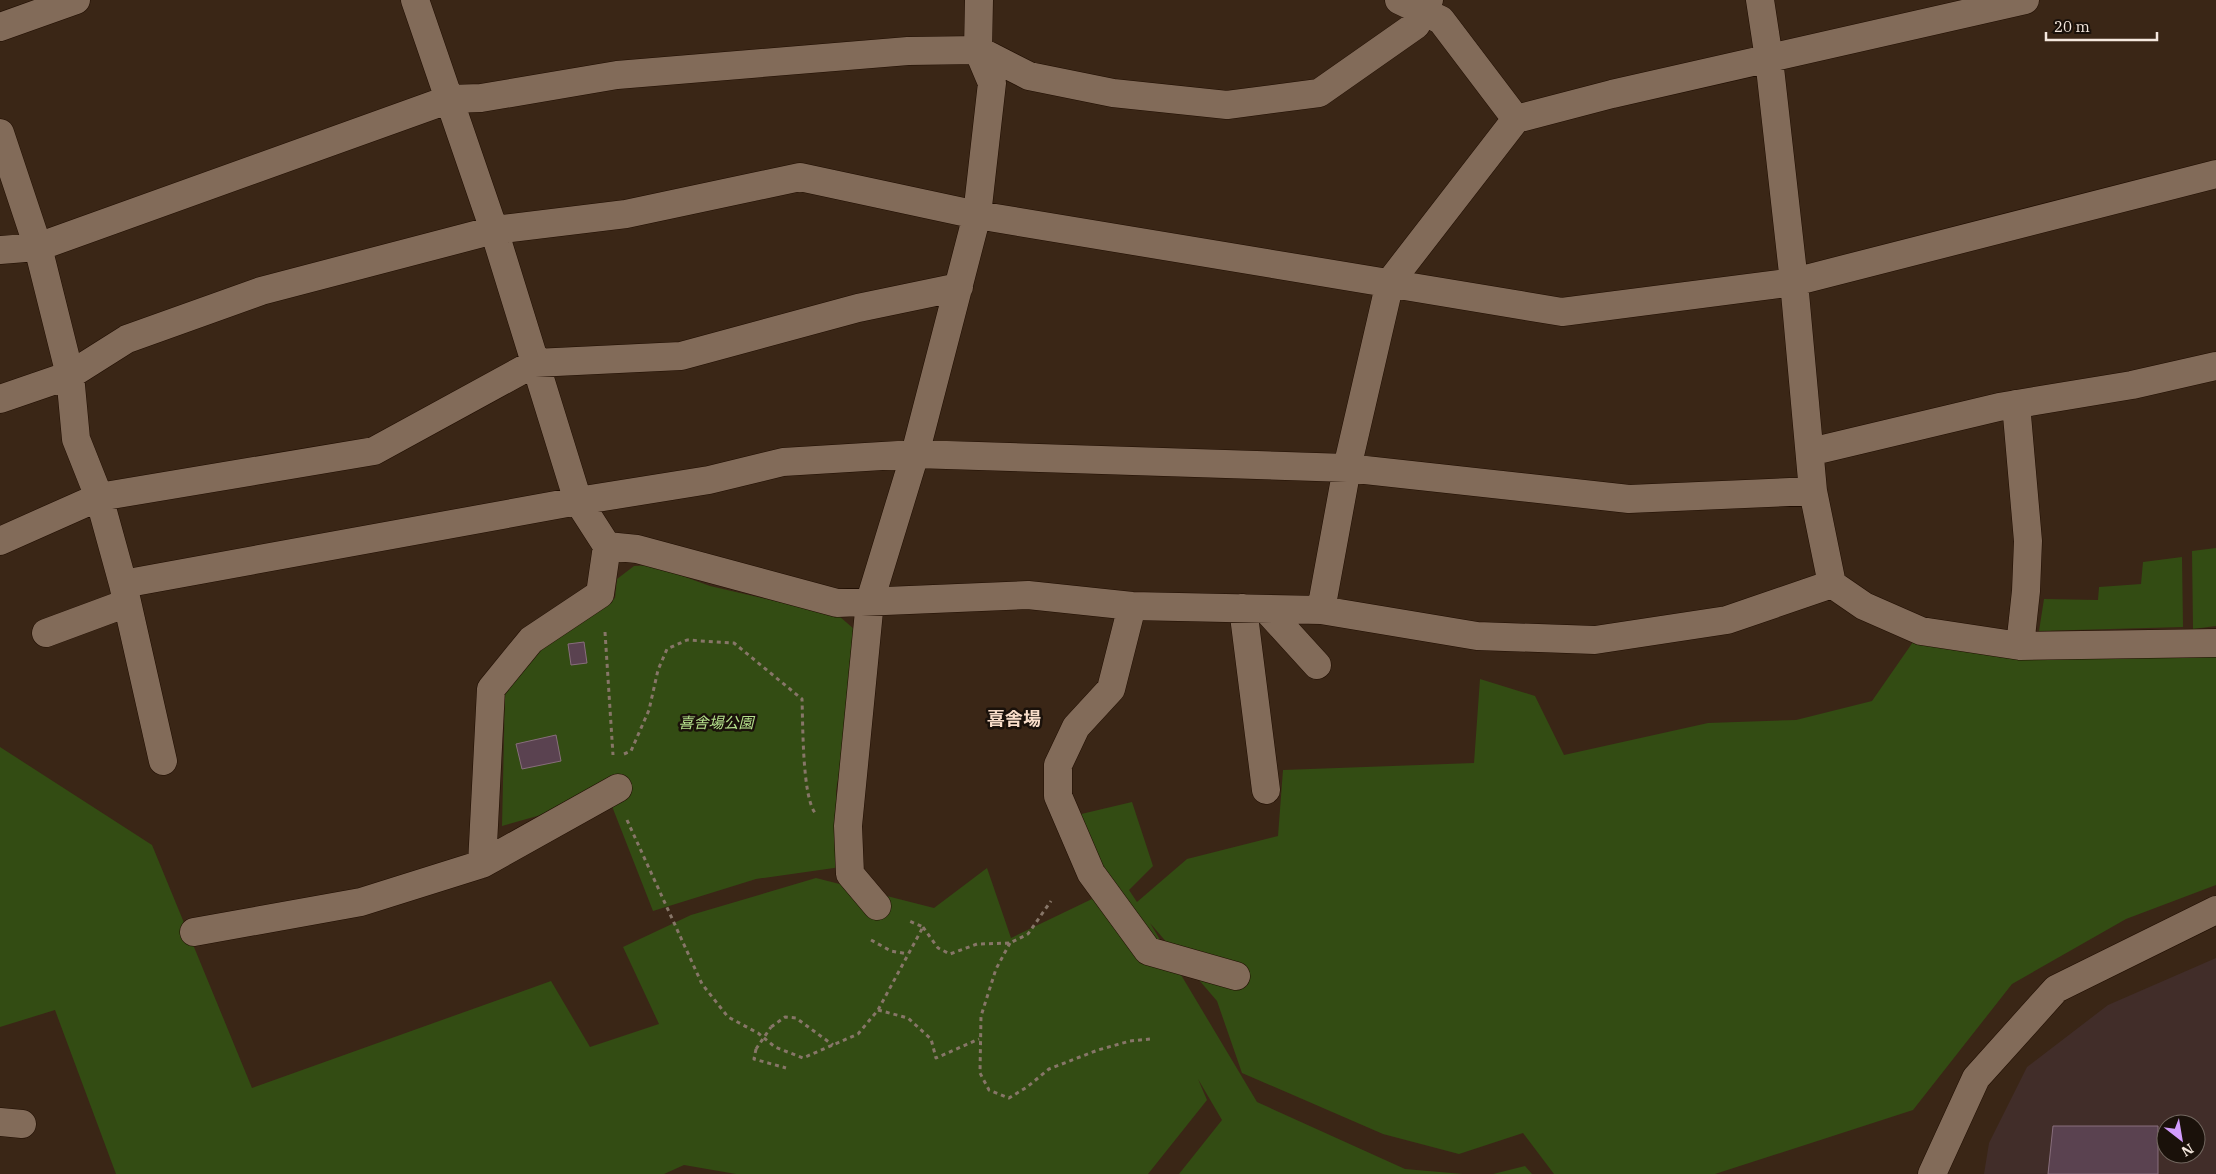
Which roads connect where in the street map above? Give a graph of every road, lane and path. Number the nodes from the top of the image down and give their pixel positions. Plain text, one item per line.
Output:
1 (76, 0) edge
2 (415, 0) edge
3 (979, 0) edge
4 (1399, 0) edge
5 (1760, 0) edge
6 (2025, 0) edge
7 (1426, 6) edge
8 (0, 27) edge
9 (978, 50) junction
10 (1769, 59) junction
11 (450, 99) junction
12 (1516, 119) junction
13 (0, 133) edge
14 (2216, 174) edge
15 (977, 214) junction
16 (494, 230) junction
17 (38, 247) junction
18 (0, 250) edge
19 (1390, 282) junction
20 (1794, 282) junction
21 (959, 287) junction
22 (535, 363) junction
23 (2216, 366) edge
24 (70, 375) junction
25 (0, 399) edge
26 (2016, 404) junction
27 (1810, 452) junction
28 (915, 454) junction
29 (1347, 468) junction
30 (1813, 491) junction
31 (99, 497) junction
32 (578, 501) junction
33 (0, 540) edge
34 (608, 546) junction
35 (1832, 584) junction
36 (125, 594) junction
37 (870, 601) junction
38 (1132, 606) junction
39 (1254, 609) junction
40 (1322, 610) junction
41 (46, 633) dead end
42 (2216, 643) edge
43 (2020, 646) junction
44 (1317, 665) dead end
45 (614, 758) dead end
46 (163, 761) dead end
47 (618, 788) dead end
48 (1266, 790) dead end
49 (849, 836) junction
50 (482, 864) junction
51 (1051, 901) dead end
52 (877, 906) joint
53 (2216, 910) edge
54 (669, 914) dead end
55 (923, 927) junction
56 (194, 932) dead end
57 (871, 940) dead end
58 (1010, 943) junction
59 (908, 954) junction
60 (1236, 976) dead end
61 (878, 1010) junction
62 (980, 1039) junction
63 (1150, 1039) dead end
64 (834, 1046) junction
65 (786, 1068) dead end
66 (1932, 1174) edge

1 - 8 street
2 - 11 street
3 - 9 street
4 - 7 street
5 - 10 street
6 - 10 street
7 - 9 street
7 - 12 street
9 - 11 street
9 - 15 street
10 - 12 street
10 - 20 street
11 - 16 street
11 - 17 street
12 - 19 street
13 - 17 street
14 - 20 street
15 - 16 street
15 - 19 street
15 - 21 street
16 - 22 street
16 - 24 street
17 - 18 street
17 - 24 street
19 - 20 street
19 - 29 street
20 - 27 street
21 - 22 street
21 - 28 street
22 - 31 street
22 - 32 street
23 - 26 street
24 - 25 street
24 - 31 street
26 - 27 street
26 - 43 street
27 - 30 street
28 - 29 street
28 - 32 street
28 - 37 street
29 - 30 street
29 - 40 street
30 - 35 street
31 - 33 street
31 - 36 street
32 - 34 street
32 - 36 street
34 - 37 street
34 - 50 street
35 - 40 street
35 - 43 street
36 - 41 street
36 - 46 street
37 - 38 street
37 - 49 street
38 - 39 street
38 - 60 street
39 - 40 street
39 - 44 street
39 - 48 street
42 - 43 street
45 - 49 path
47 - 50 street
49 - 52 street
50 - 56 street
51 - 58 path
52 - 55 path
53 - 66 street
54 - 64 path
55 - 58 path
55 - 59 path
57 - 59 path
58 - 62 path
59 - 61 path
61 - 62 path
61 - 64 path
62 - 63 path
64 - 65 path, bridge

